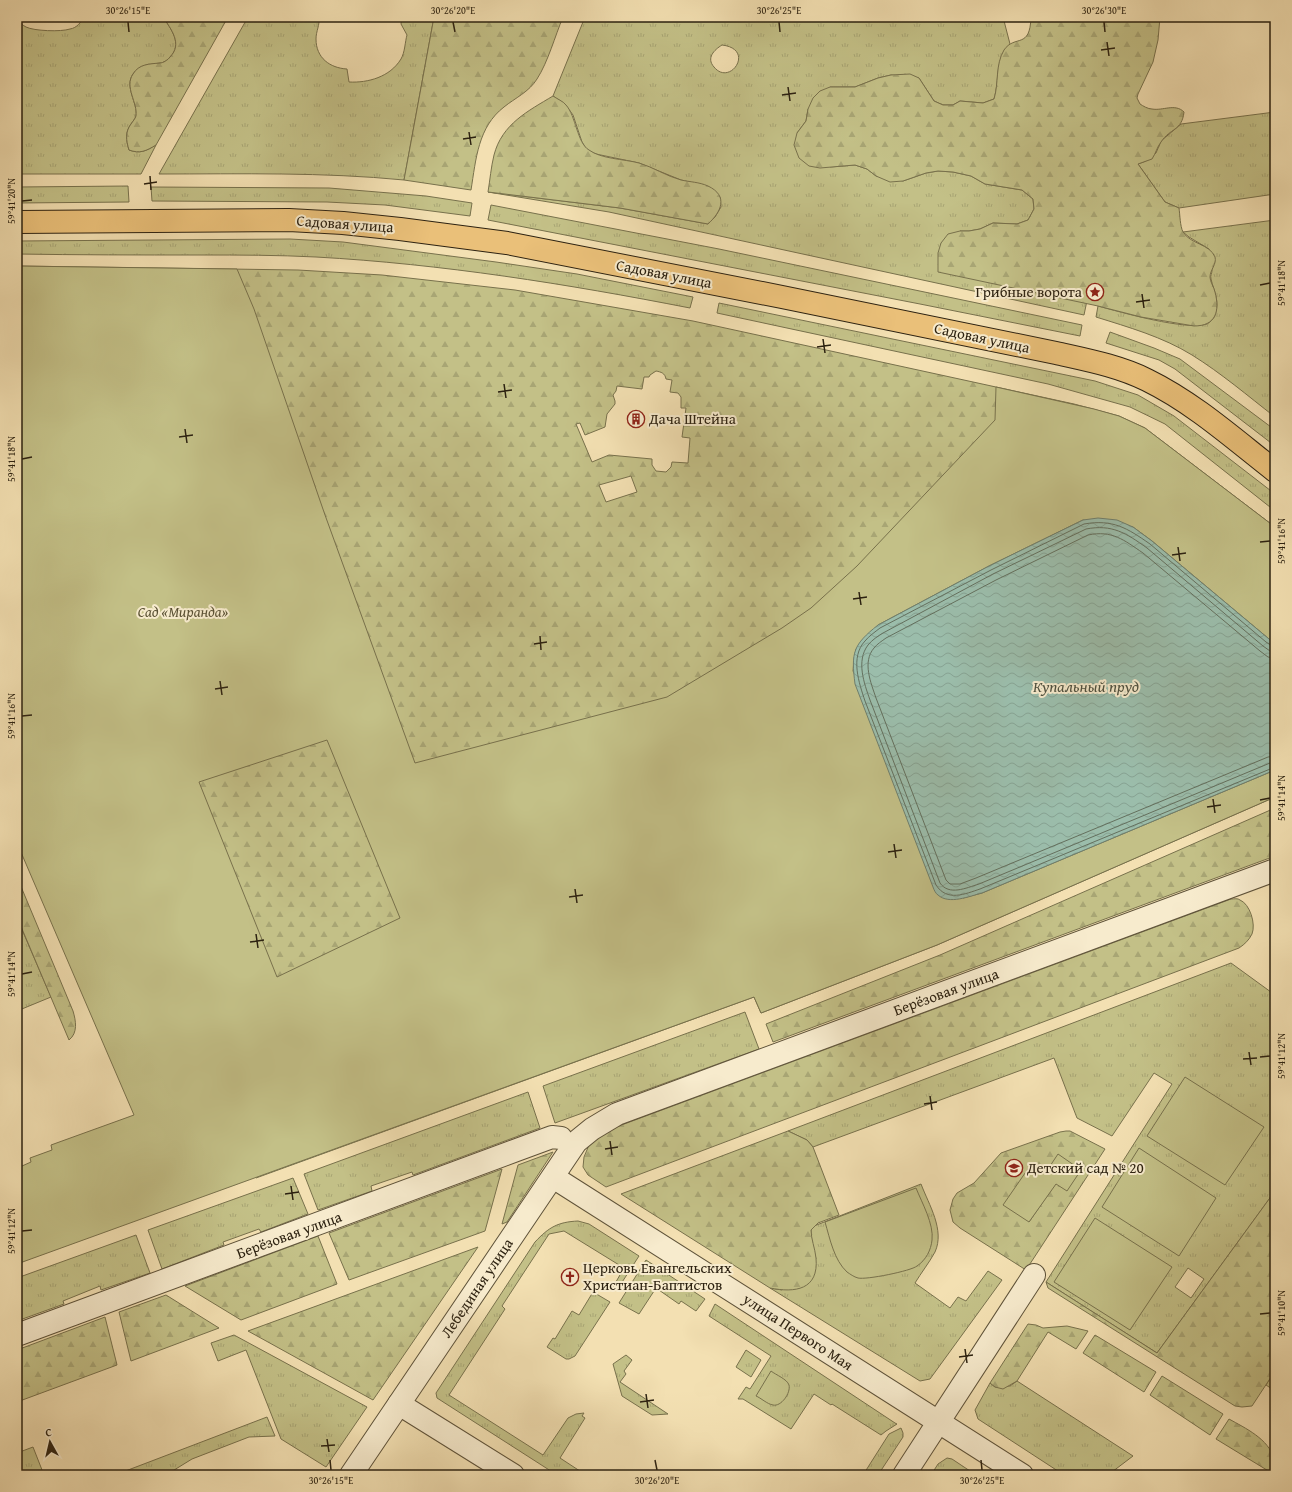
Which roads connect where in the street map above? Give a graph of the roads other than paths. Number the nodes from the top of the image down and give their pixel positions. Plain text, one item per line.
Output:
1 (17, 222) edge
2 (1275, 471) edge
3 (1268, 873) edge
4 (617, 1114) joint
5 (561, 1138) dead end
6 (553, 1177) junction
7 (1034, 1275) dead end
8 (17, 1335) edge
9 (399, 1404) junction
10 (938, 1421) junction
11 (351, 1475) edge
12 (513, 1475) edge
13 (904, 1475) edge
14 (1022, 1475) edge

1 - 2 main road, Садовая улица
3 - 4 street, Берёзовая улица
4 - 6 street, Лебединая улица
5 - 8 street, Берёзовая улица
6 - 9 street, Лебединая улица
6 - 10 street, улица Первого Мая
7 - 10 street
9 - 11 street, Лебединая улица
9 - 12 street
10 - 13 street
10 - 14 street, улица Первого Мая

